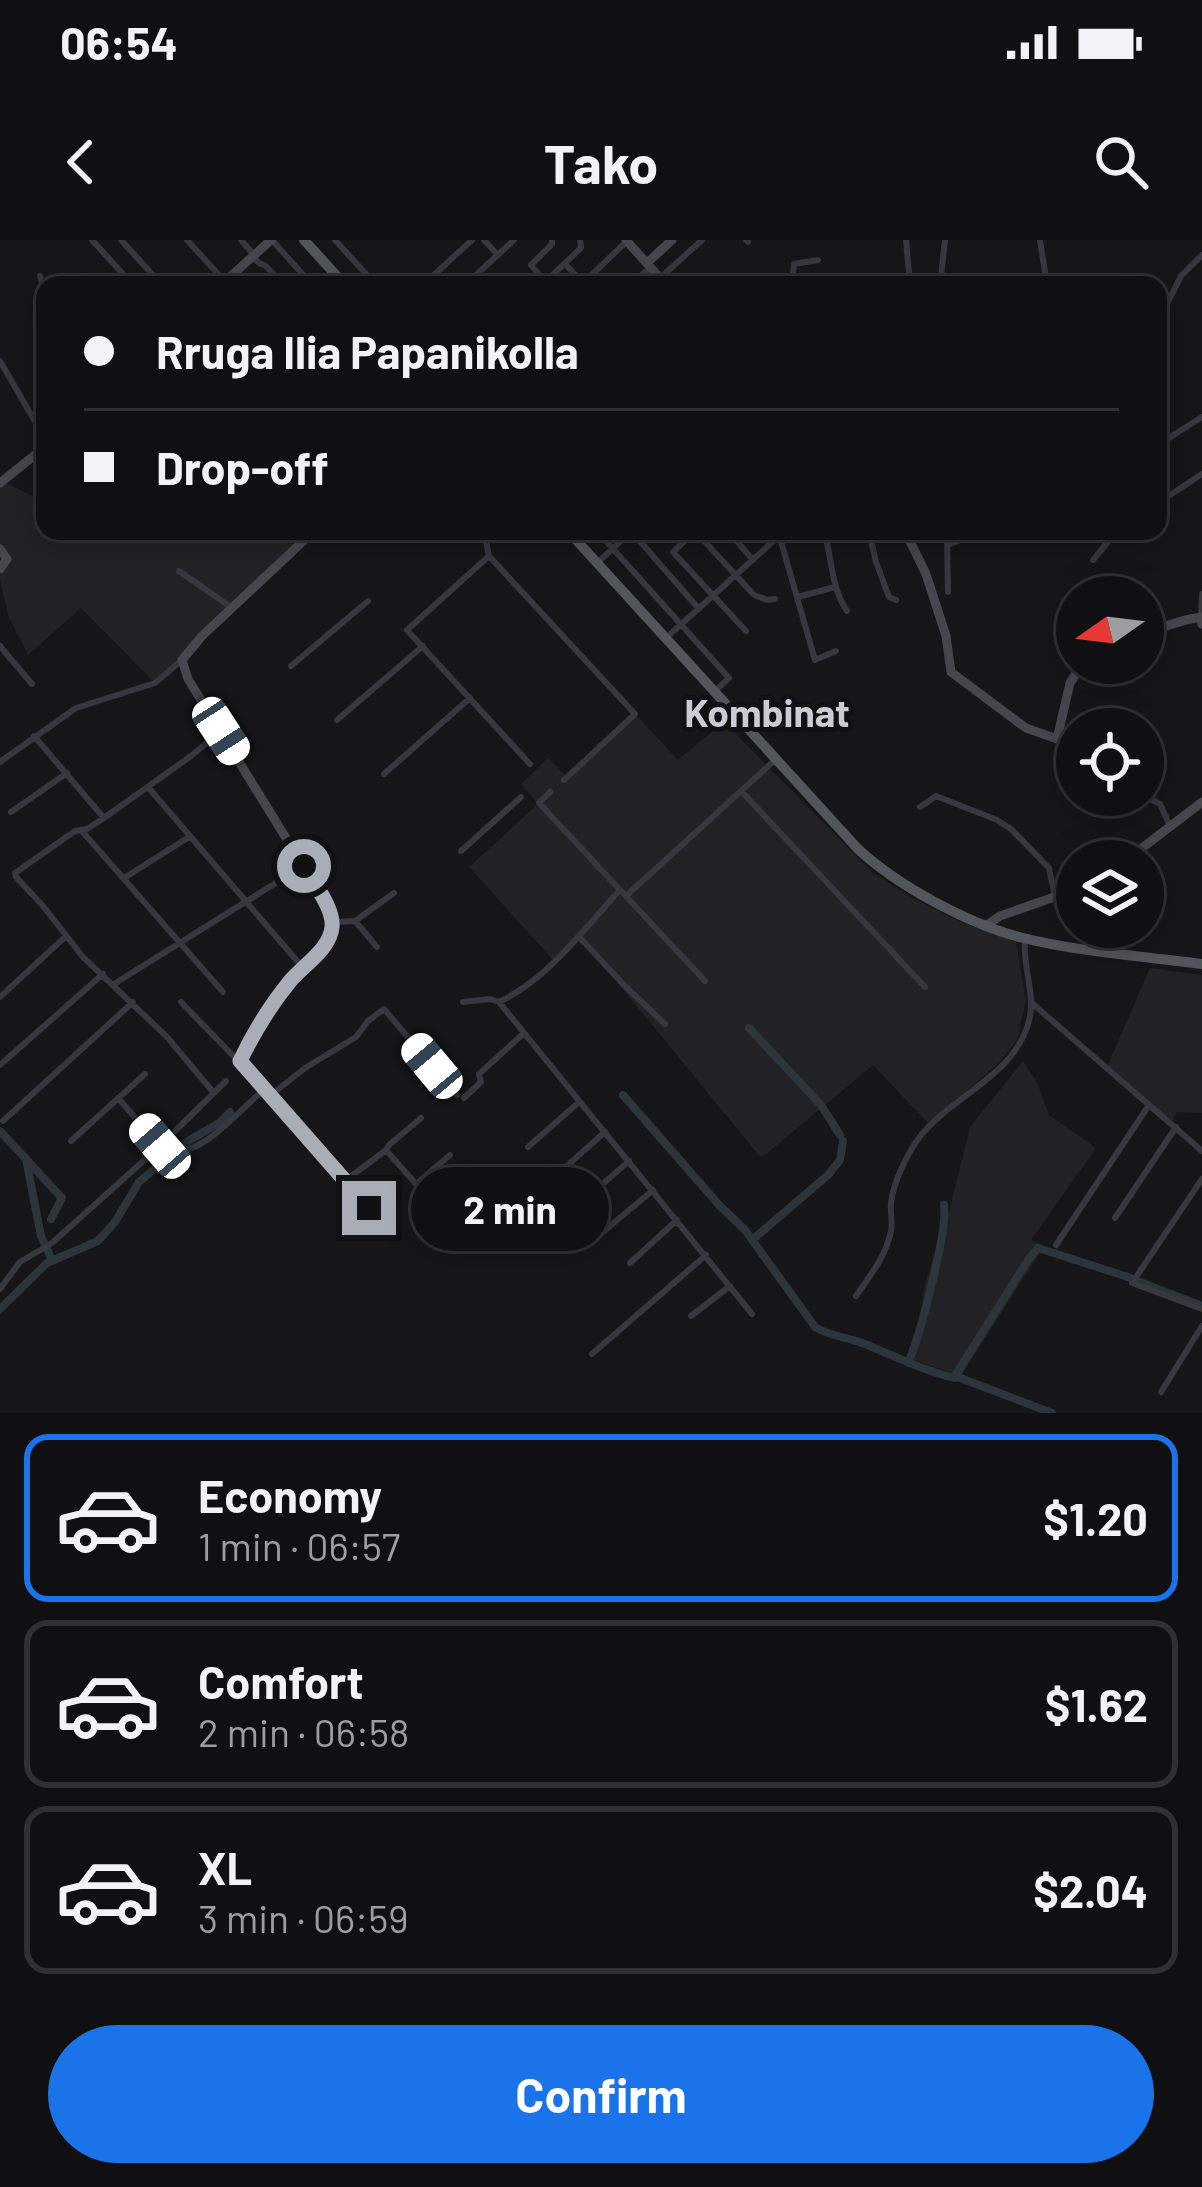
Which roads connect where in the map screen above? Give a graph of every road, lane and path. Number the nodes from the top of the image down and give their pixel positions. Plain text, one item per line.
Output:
1 (92, 240) edge
2 (121, 240) edge
3 (188, 240) edge
4 (241, 240) edge
5 (271, 240) edge
6 (304, 240) edge
7 (350, 240) edge
8 (472, 240) edge
9 (484, 240) edge
10 (514, 240) edge
11 (552, 240) edge
12 (580, 240) edge
13 (627, 240) edge
14 (672, 240) edge
15 (701, 240) edge
16 (907, 240) edge
17 (945, 240) edge
18 (1040, 240) edge
19 (339, 244) edge
20 (131, 245) edge
21 (498, 255) junction
22 (1202, 255) edge
23 (254, 256) junction
24 (818, 260) dead end
25 (565, 263) junction
26 (649, 265) junction
27 (125, 276) edge
28 (155, 276) edge
29 (218, 276) edge
30 (233, 276) edge
31 (275, 276) edge
32 (304, 276) edge
33 (337, 276) edge
34 (368, 276) edge
35 (432, 276) edge
36 (475, 276) edge
37 (539, 276) edge
38 (551, 276) edge
39 (576, 276) edge
40 (590, 276) edge
41 (638, 276) edge
42 (658, 276) edge
43 (668, 276) edge
44 (792, 276) edge
45 (909, 276) edge
46 (941, 276) edge
47 (1046, 276) edge
48 (1167, 304) edge
49 (0, 361) edge
50 (1202, 417) edge
51 (36, 427) edge
52 (1167, 439) edge
53 (36, 451) edge
54 (1202, 474) edge
55 (0, 483) edge
56 (1167, 497) edge
57 (304, 540) edge
58 (486, 540) edge
59 (577, 540) edge
60 (605, 540) edge
61 (622, 540) edge
62 (640, 540) edge
63 (686, 540) edge
64 (703, 540) edge
65 (736, 540) edge
66 (772, 540) edge
67 (780, 540) edge
68 (827, 540) edge
69 (871, 540) edge
70 (909, 540) edge
71 (949, 540) edge
72 (960, 540) edge
73 (1110, 540) edge
74 (946, 545) junction
75 (613, 548) junction
76 (0, 549) edge
77 (489, 556) junction
78 (753, 560) junction
79 (1093, 560) dead end
80 (597, 563) junction
81 (0, 569) edge
82 (179, 571) dead end
83 (735, 576) junction
84 (647, 586) junction
85 (835, 587) junction
86 (948, 592) dead end
87 (1202, 594) edge
88 (714, 595) junction
89 (796, 597) junction
90 (775, 599) dead end
91 (896, 600) dead end
92 (368, 601) dead end
93 (632, 601) junction
94 (232, 608) junction
95 (699, 608) junction
96 (847, 611) dead end
97 (1202, 620) edge
98 (681, 624) junction
99 (1164, 626) edge
100 (746, 631) dead end
101 (666, 638) junction
102 (0, 646) edge
103 (423, 646) junction
104 (836, 651) dead end
105 (182, 661) junction
106 (291, 666) dead end
107 (32, 684) dead end
108 (1070, 684) edge
109 (714, 692) junction
110 (470, 698) junction
111 (337, 720) dead end
112 (221, 731) junction
113 (34, 736) junction
114 (776, 759) junction
115 (0, 762) edge
116 (530, 764) dead end
117 (67, 773) junction
118 (384, 774) dead end
119 (564, 779) dead end
120 (148, 787) junction
121 (741, 791) junction
122 (550, 792) dead end
123 (521, 797) dead end
124 (1202, 802) edge
125 (920, 807) dead end
126 (11, 812) dead end
127 (1164, 813) edge
128 (104, 818) junction
129 (1171, 828) junction
130 (81, 830) junction
131 (189, 837) junction
132 (1154, 840) edge
133 (461, 851) dead end
134 (304, 866) junction
135 (124, 878) junction
136 (394, 893) dead end
137 (623, 893) junction
138 (1055, 897) joint
139 (244, 901) junction
140 (355, 921) junction
141 (333, 922) junction
142 (988, 925) junction
143 (65, 937) junction
144 (580, 938) junction
145 (1025, 938) junction
146 (180, 942) junction
147 (377, 947) dead end
148 (1202, 964) edge
149 (303, 968) junction
150 (103, 974) junction
151 (705, 981) dead end
152 (114, 984) junction
153 (925, 987) dead end
154 (223, 992) dead end
155 (0, 998) edge
156 (133, 1002) junction
157 (181, 1002) dead end
158 (463, 1002) dead end
159 (499, 1002) junction
160 (1032, 1004) junction
161 (664, 1024) dead end
162 (524, 1034) junction
163 (240, 1061) junction
164 (0, 1065) edge
165 (145, 1074) dead end
166 (226, 1081) dead end
167 (268, 1092) junction
168 (214, 1093) junction
169 (118, 1098) junction
170 (579, 1102) junction
171 (1149, 1105) junction
172 (421, 1118) dead end
173 (3, 1121) dead end
174 (1176, 1127) junction
175 (604, 1132) junction
176 (71, 1141) dead end
177 (164, 1146) junction
178 (528, 1148) dead end
179 (386, 1150) junction
180 (1202, 1151) edge
181 (450, 1154) dead end
182 (629, 1161) junction
183 (1202, 1179) edge
184 (346, 1180) junction
185 (542, 1188) dead end
186 (653, 1190) junction
187 (566, 1216) dead end
188 (1115, 1218) dead end
189 (677, 1220) junction
190 (603, 1232) dead end
191 (392, 1235) dead end
192 (1056, 1245) dead end
193 (706, 1255) junction
194 (630, 1263) dead end
195 (730, 1286) junction
196 (0, 1289) edge
197 (856, 1296) dead end
198 (1202, 1309) edge
199 (752, 1314) dead end
200 (691, 1316) dead end
201 (1202, 1326) edge
202 (592, 1354) dead end
203 (1161, 1392) dead end

1 - 27 street
2 - 20 street
3 - 29 street
4 - 23 street
5 - 23 street
5 - 32 street
6 - 33 main road
7 - 19 street
8 - 35 street
9 - 21 street
10 - 21 street
11 - 37 street
12 - 25 street
13 - 26 street
13 - 40 street
14 - 26 street
15 - 43 street
16 - 45 street
17 - 46 street
18 - 47 street
19 - 34 street
20 - 28 street
21 - 36 street
22 - 48 street
23 - 30 street
23 - 31 street
24 - 44 street
25 - 38 street
25 - 39 street
26 - 41 street
26 - 42 street
49 - 51 street
50 - 52 street
53 - 55 street
54 - 56 street
57 - 94 street
58 - 77 street
59 - 80 main road
60 - 75 street
61 - 75 street
62 - 95 street
63 - 88 street
64 - 83 street
65 - 78 street
66 - 78 street
67 - 89 street
68 - 85 street
69 - 91 street
70 - 108 street
71 - 74 street
72 - 74 street
73 - 79 street
74 - 86 street
75 - 80 street
75 - 84 street
76 - 81 street
77 - 103 street
77 - 119 street
78 - 83 street
80 - 93 main road
82 - 94 street
83 - 88 street
83 - 90 street
84 - 93 street
84 - 98 street
85 - 89 street
85 - 96 street
87 - 97 street
88 - 95 street
88 - 100 street
89 - 104 street
92 - 106 street
93 - 101 main road
94 - 105 street
95 - 98 street
97 - 99 street
98 - 101 street
98 - 109 street
101 - 109 main road
102 - 107 street
103 - 110 street
103 - 111 street
105 - 112 street
105 - 113 street
109 - 114 main road
110 - 116 street
110 - 118 street
112 - 120 street
112 - 134 street
113 - 115 street
113 - 117 street
114 - 121 street
114 - 142 main road
117 - 126 street
117 - 128 street
120 - 128 street
120 - 131 street
121 - 137 street
121 - 153 street
122 - 137 street
123 - 133 street
124 - 129 street
125 - 138 street
127 - 129 street
128 - 130 street
129 - 132 street
130 - 135 street
130 - 143 street
131 - 135 street
131 - 139 street
134 - 139 street
134 - 141 street
135 - 146 street
136 - 140 street
137 - 144 street
137 - 151 street
138 - 142 street
139 - 146 street
139 - 149 street
140 - 141 street
140 - 147 street
141 - 149 street
142 - 145 main road
143 - 150 street
143 - 155 street
144 - 159 street
144 - 161 street
145 - 148 main road
145 - 160 street
146 - 152 street
146 - 154 street
149 - 163 street
150 - 152 street
150 - 164 street
152 - 156 street
156 - 168 street
156 - 173 street
157 - 163 street
158 - 159 street
159 - 162 street
160 - 171 street
160 - 197 street
162 - 167 street
162 - 170 street
163 - 167 street
165 - 169 street
166 - 168 street
167 - 177 street
167 - 184 street
168 - 177 street
169 - 176 street
169 - 177 street
170 - 175 street
170 - 178 street
171 - 174 street
171 - 192 street
172 - 179 street
174 - 180 street
174 - 188 street
175 - 182 street
175 - 185 street
177 - 196 street
179 - 181 street
179 - 184 street
182 - 186 street
182 - 187 street
183 - 198 street
184 - 191 street
186 - 189 street
186 - 190 street
189 - 193 street
189 - 194 street
193 - 195 street
193 - 202 street
195 - 199 street
195 - 200 street
201 - 203 street

